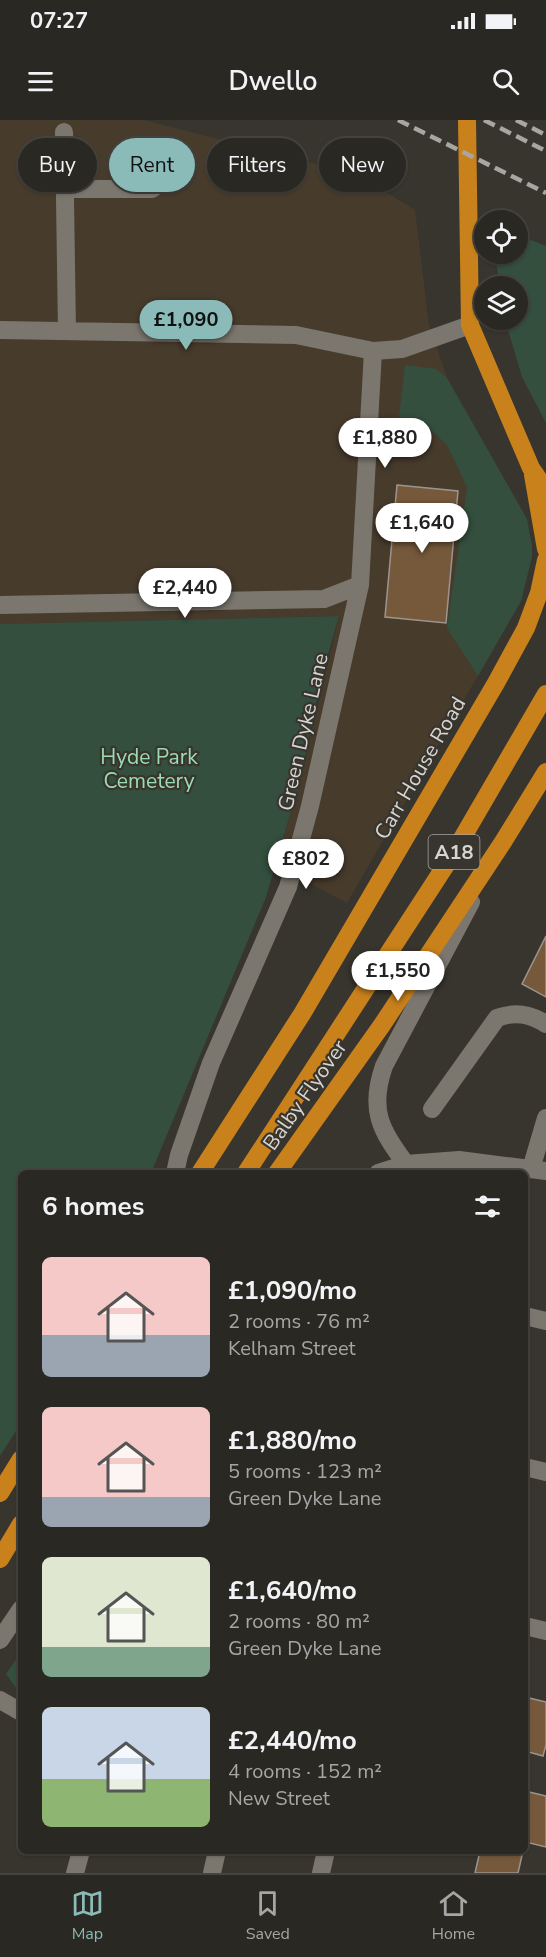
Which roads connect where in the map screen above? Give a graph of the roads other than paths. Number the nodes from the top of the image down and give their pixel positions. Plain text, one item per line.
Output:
1 (467, 120) edge
2 (64, 132) dead end
3 (64, 138) edge
4 (65, 192) edge
5 (470, 325) junction
6 (0, 330) edge
7 (67, 331) junction
8 (373, 351) junction
9 (531, 468) junction
10 (546, 490) edge
11 (546, 549) edge
12 (546, 561) edge
13 (360, 585) junction
14 (0, 605) edge
15 (546, 694) edge
16 (546, 772) edge
17 (503, 842) junction
18 (546, 1024) edge
19 (432, 1109) dead end
20 (546, 1118) edge
21 (406, 1164) junction
22 (176, 1170) edge
23 (202, 1170) edge
24 (248, 1170) edge
25 (279, 1170) edge
26 (387, 1170) edge
27 (538, 1170) edge
28 (528, 1317) edge
29 (546, 1321) edge
30 (18, 1465) edge
31 (528, 1468) edge
32 (546, 1472) edge
33 (0, 1493) edge
34 (18, 1529) edge
35 (0, 1558) edge
36 (18, 1613) edge
37 (528, 1627) edge
38 (546, 1631) edge
39 (0, 1640) edge
40 (0, 1700) edge
41 (18, 1710) edge
42 (80, 1854) edge
43 (216, 1854) edge
44 (326, 1854) edge
45 (75, 1873) edge
46 (212, 1873) edge
47 (321, 1873) edge

1 - 5 highway
2 - 3 street
4 - 7 street
5 - 8 street
5 - 9 highway
6 - 7 street
7 - 8 street
8 - 13 street, Green Dyke Lane
9 - 10 highway
9 - 11 highway
12 - 23 highway, Carr House Road / A18
13 - 14 street
13 - 22 street, Green Dyke Lane
15 - 24 highway, A18
16 - 17 highway, Balby Flyover / A18
17 - 21 street
17 - 25 highway, Balby Flyover / A18
18 - 19 street
20 - 27 street
21 - 26 street
21 - 27 street
28 - 29 street
30 - 33 highway
31 - 32 street
34 - 35 highway
36 - 39 street
37 - 38 street
40 - 41 street
42 - 45 street
43 - 46 street
44 - 47 street

